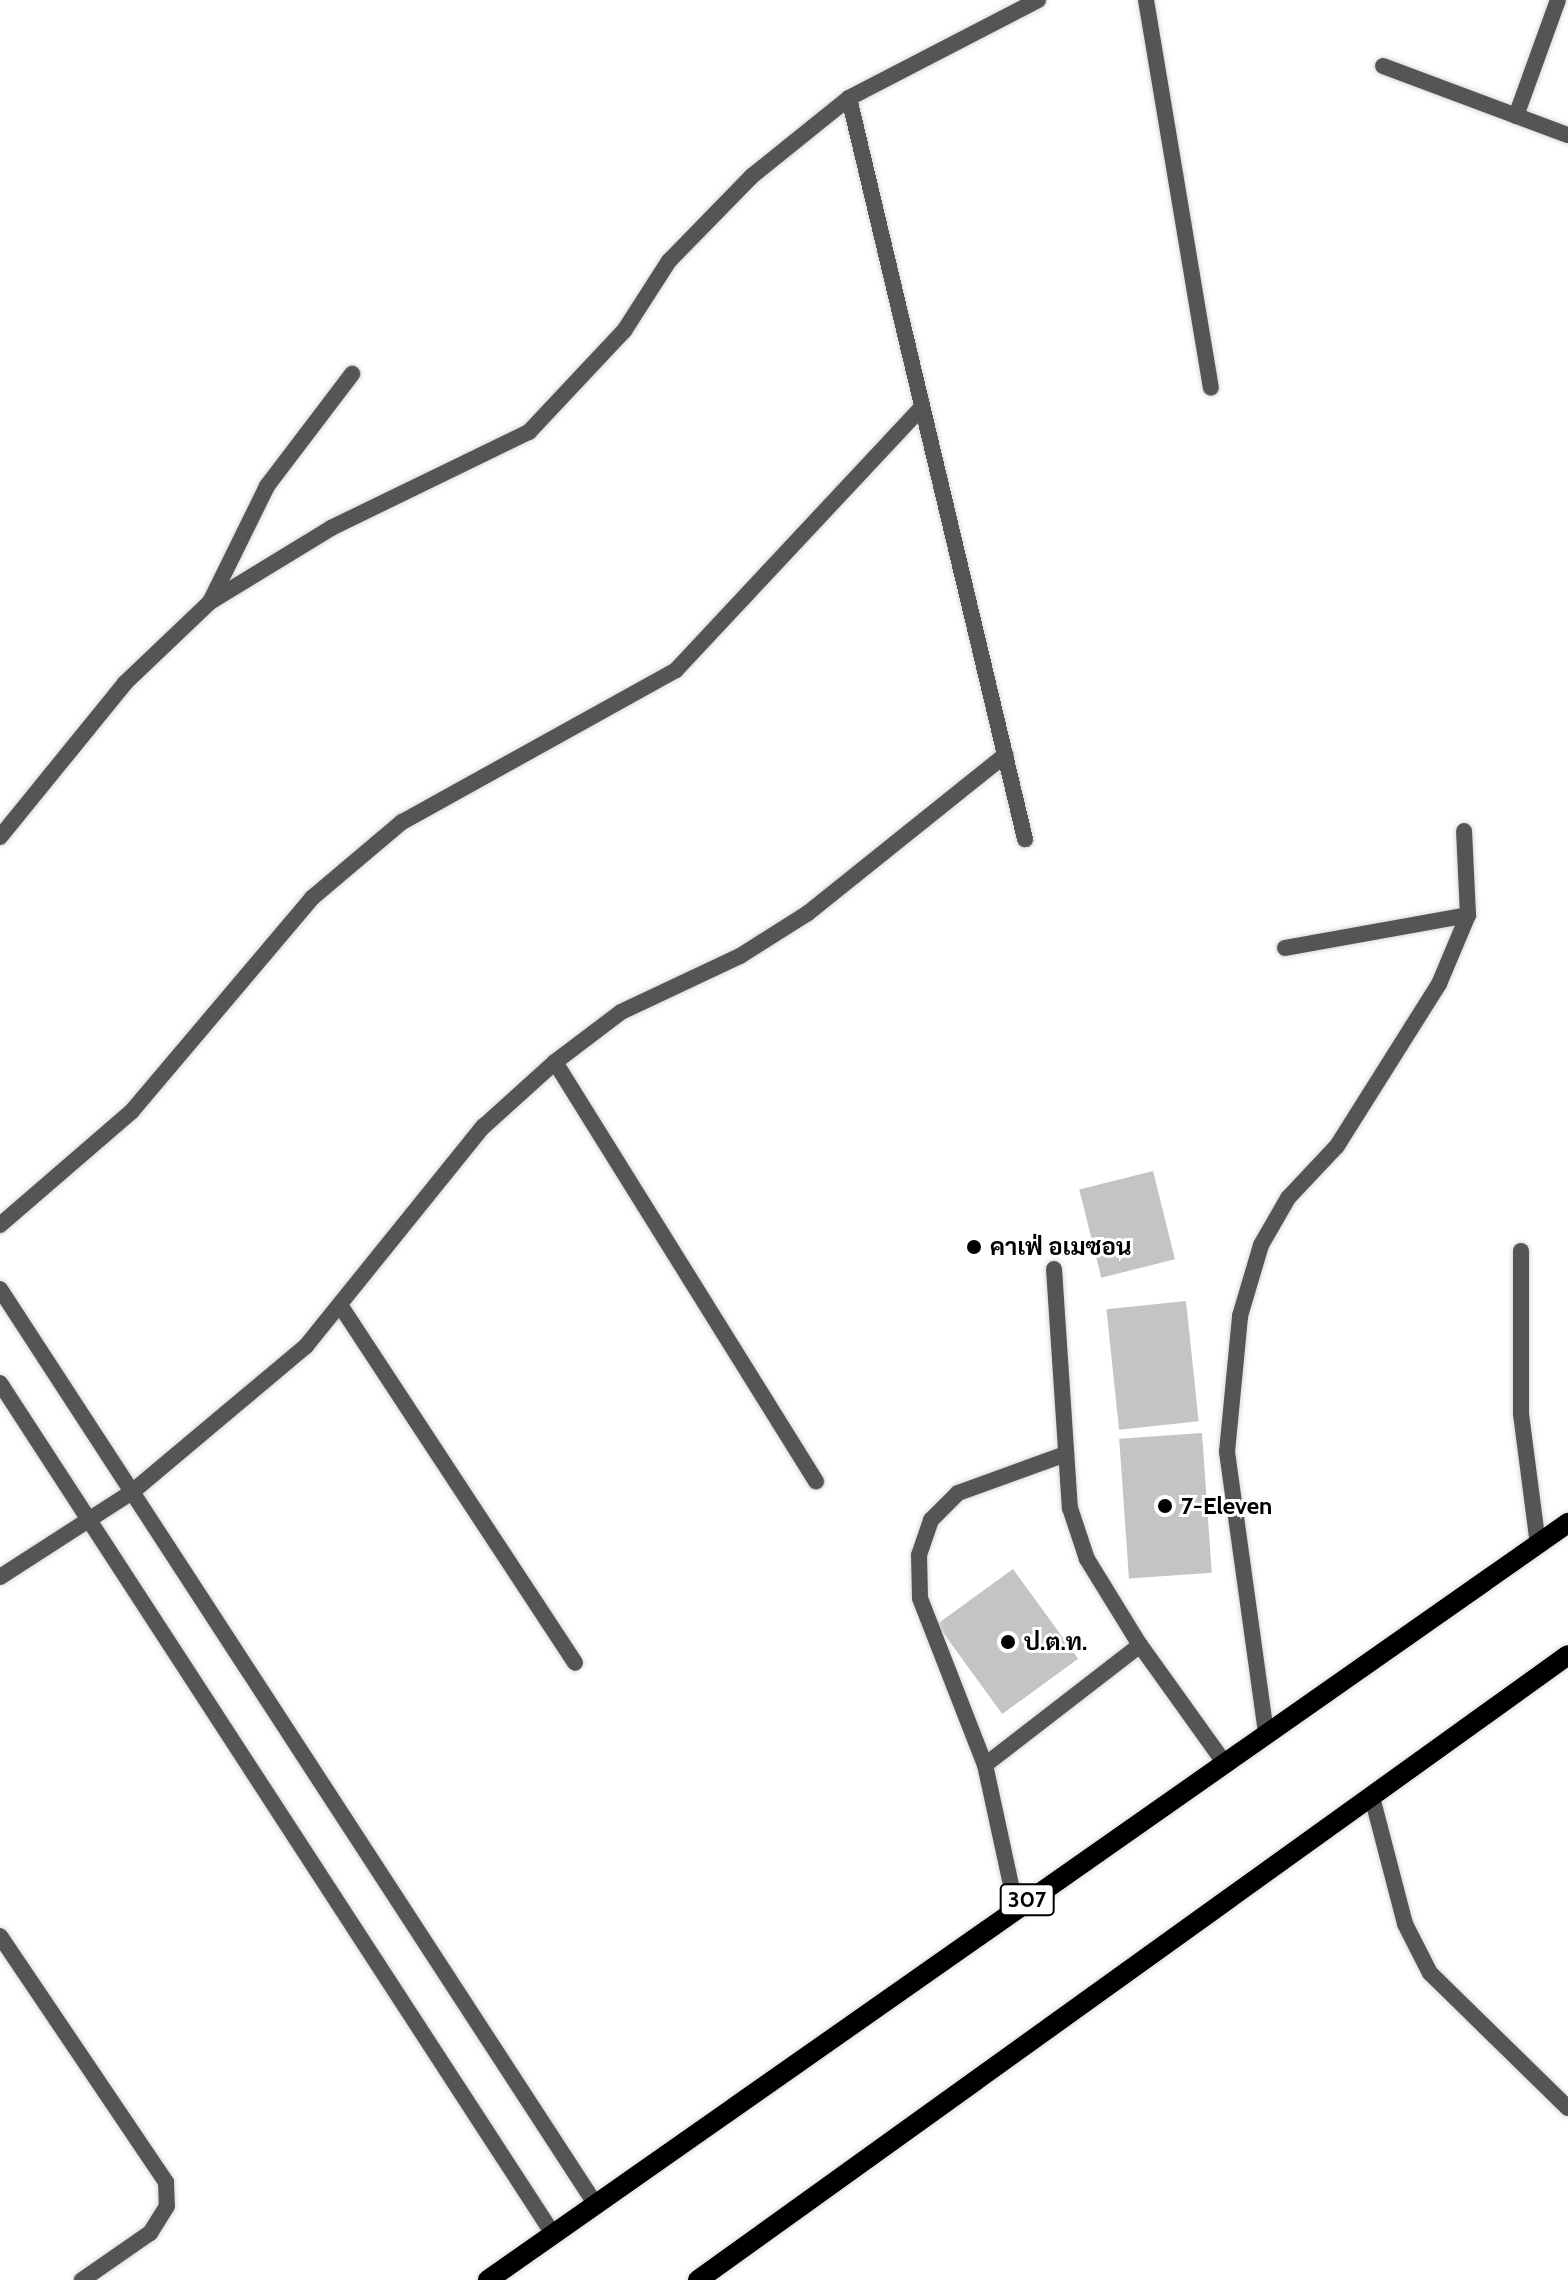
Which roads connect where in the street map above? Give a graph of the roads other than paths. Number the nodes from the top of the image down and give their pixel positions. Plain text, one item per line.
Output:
1 (1038, 0) edge
2 (1146, 0) edge
3 (1558, 0) edge
4 (1383, 66) dead end
5 (849, 98) junction
6 (1516, 116) junction
7 (1568, 135) edge
8 (352, 374) dead end
9 (1211, 388) dead end
10 (922, 407) junction
11 (210, 602) junction
12 (1005, 755) junction
13 (1464, 831) dead end
14 (0, 837) edge
15 (1025, 839) dead end
16 (1468, 915) junction
17 (1285, 948) dead end
18 (555, 1062) junction
19 (0, 1225) edge
20 (1521, 1251) dead end
21 (1054, 1269) dead end
22 (0, 1289) edge
23 (340, 1305) junction
24 (0, 1383) edge
25 (1066, 1454) junction
26 (816, 1482) dead end
27 (132, 1492) junction
28 (86, 1520) junction
29 (1568, 1523) edge
30 (1538, 1545) junction
31 (0, 1577) edge
32 (1140, 1645) junction
33 (1568, 1655) edge
34 (575, 1663) dead end
35 (1266, 1733) junction
36 (1223, 1761) junction
37 (985, 1765) junction
38 (1372, 1797) junction
39 (1016, 1908) junction
40 (0, 1936) edge
41 (1568, 2108) edge
42 (596, 2205) junction
43 (553, 2234) junction
44 (82, 2280) edge
45 (488, 2280) edge
46 (698, 2280) edge

1 - 5 street
2 - 9 street
3 - 6 street
4 - 6 street
5 - 10 street
5 - 11 street
6 - 7 street
8 - 11 street
10 - 12 street
10 - 19 street
11 - 14 street
12 - 15 street
12 - 18 street
13 - 16 street
16 - 17 street
16 - 35 street
18 - 23 street
18 - 26 street
20 - 30 street
21 - 25 street
22 - 27 street
23 - 27 street
23 - 34 street
24 - 28 street
25 - 32 street
25 - 37 street
27 - 28 street
27 - 42 street
28 - 31 street
28 - 43 street
29 - 30 main road, 307
30 - 35 main road, 307
32 - 36 street
32 - 37 street
33 - 38 main road
35 - 36 main road, 307
36 - 39 main road, 307
37 - 39 street
38 - 41 street
38 - 46 main road
39 - 42 main road, 307
40 - 44 street
42 - 43 main road, 307
43 - 45 main road, 307

